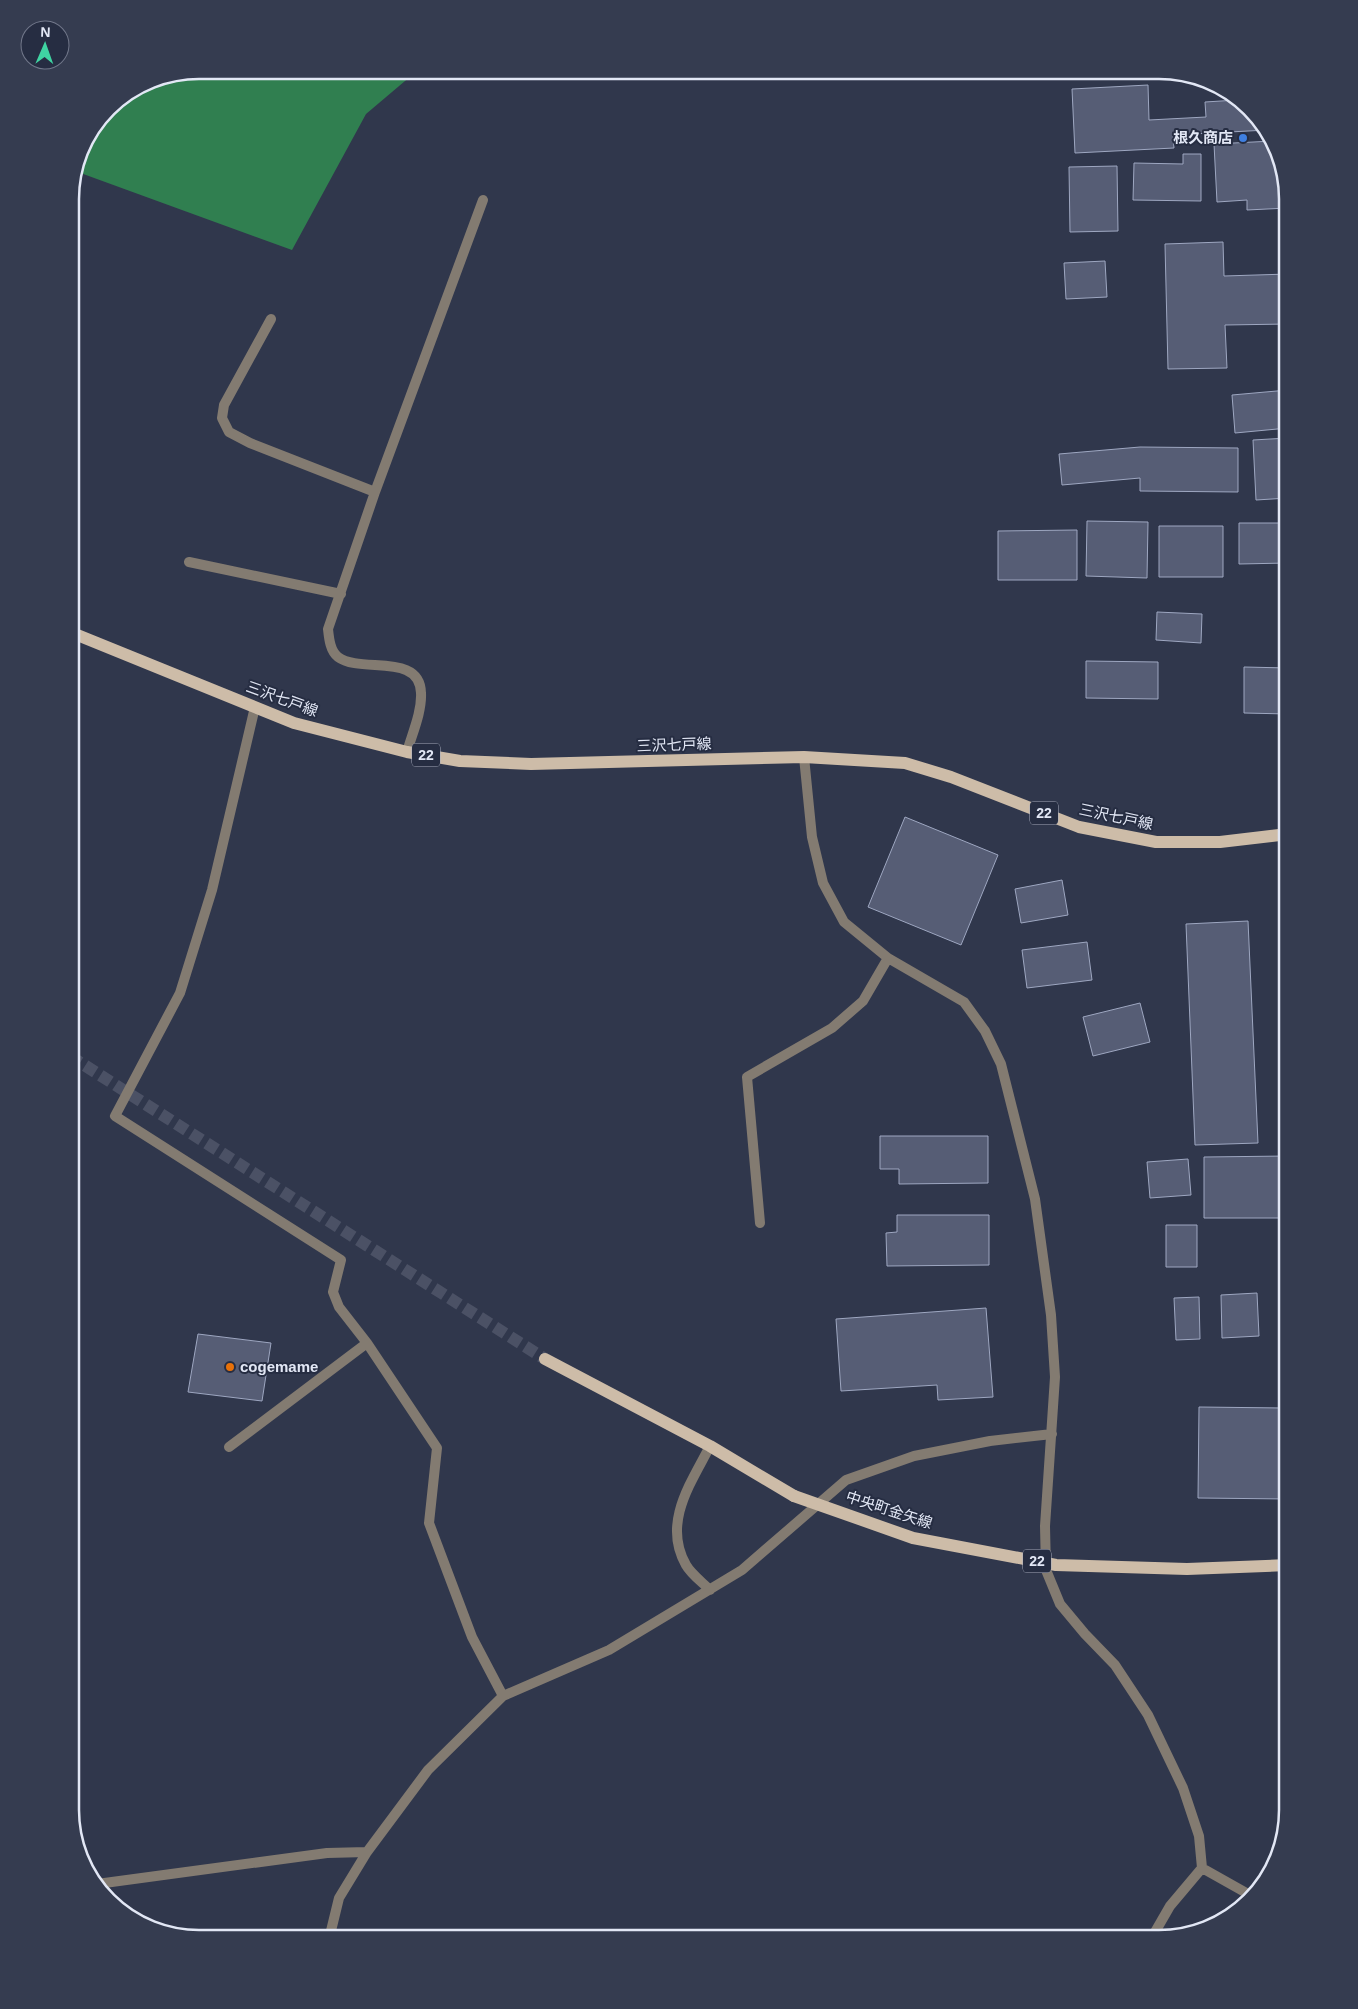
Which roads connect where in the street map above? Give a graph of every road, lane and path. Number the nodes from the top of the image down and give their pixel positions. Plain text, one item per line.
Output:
1 (483, 200) dead end
2 (271, 319) dead end
3 (375, 492) junction
4 (189, 562) dead end
5 (341, 594) junction
6 (79, 636) edge
7 (255, 707) junction
8 (407, 752) junction
9 (804, 757) junction
10 (1279, 835) edge
11 (888, 958) junction
12 (760, 1223) dead end
13 (367, 1343) junction
14 (545, 1359) tunnel mouth
15 (1052, 1434) junction
16 (710, 1446) junction
17 (229, 1447) dead end
18 (1279, 1565) edge
19 (710, 1590) junction
20 (503, 1696) junction
21 (367, 1852) junction
22 (1202, 1868) junction
23 (104, 1883) edge
24 (1246, 1893) edge
25 (331, 1930) edge
26 (1156, 1930) edge

1 - 3 street
2 - 3 street
3 - 5 street
4 - 5 street
5 - 8 street
6 - 7 main road, 三沢七戸線 / 22
7 - 8 main road, 三沢七戸線 / 22
7 - 13 street
8 - 9 main road, 三沢七戸線 / 22
9 - 10 main road, 三沢七戸線 / 22
9 - 11 street
11 - 12 street
11 - 15 street
13 - 17 street
13 - 20 street
14 - 16 main road, 中央町金矢線 / 22
15 - 19 street
15 - 22 street
16 - 18 main road, 中央町金矢線 / 22, bridge
16 - 19 street
19 - 20 street
20 - 21 street
21 - 23 street
21 - 25 street
22 - 24 street
22 - 26 street

